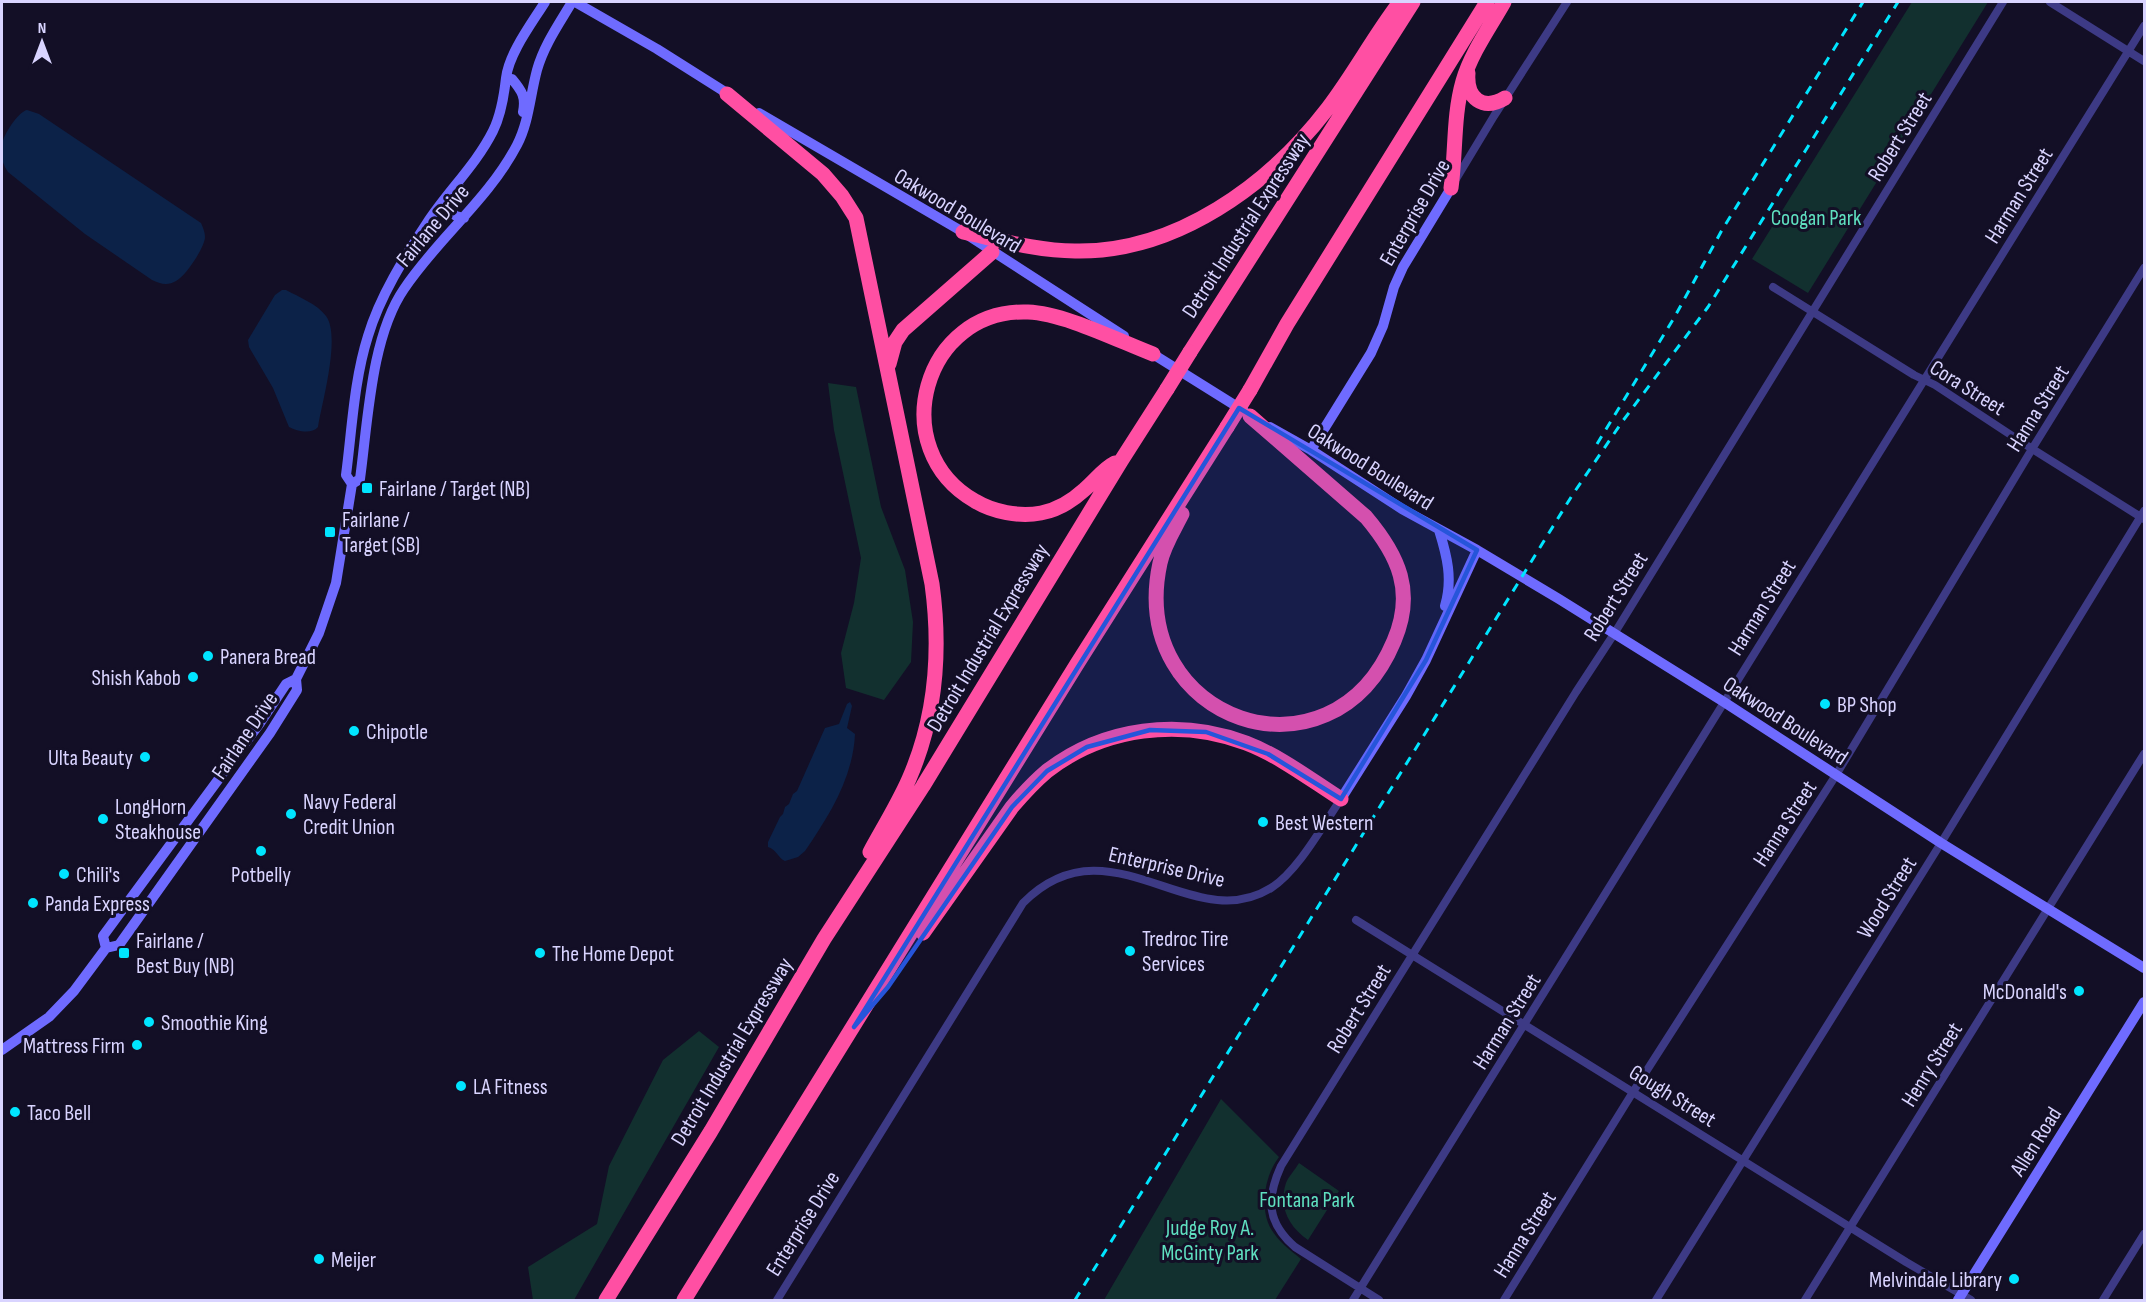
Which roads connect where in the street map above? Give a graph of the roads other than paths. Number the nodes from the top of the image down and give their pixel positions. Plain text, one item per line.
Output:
1 (545, 2) edge
2 (574, 2) edge
3 (1400, 2) edge
4 (1413, 2) edge
5 (1488, 2) edge
6 (1504, 2) edge
7 (1567, 2) edge
8 (2003, 2) edge
9 (2050, 2) edge
10 (2145, 26) edge
11 (2129, 51) junction
12 (2145, 61) edge
13 (1470, 62) junction
14 (506, 79) junction
15 (727, 94) junction
16 (1505, 98) junction
17 (482, 150) junction
18 (503, 169) junction
19 (1451, 188) junction
20 (464, 218) junction
21 (963, 232) junction
22 (992, 252) junction
23 (2145, 268) edge
24 (1773, 287) dead end
25 (1812, 311) junction
26 (1153, 354) junction
27 (889, 370) junction
28 (1924, 380) junction
29 (1250, 416) junction
30 (2032, 449) junction
31 (1311, 450) junction
32 (1120, 460) junction
33 (1205, 461) junction
34 (352, 484) junction
35 (2143, 516) edge
36 (1439, 530) junction
37 (1477, 550) junction
38 (1614, 634) junction
39 (1436, 636) junction
40 (296, 679) junction
41 (1724, 702) junction
42 (2145, 754) edge
43 (1836, 775) junction
44 (1341, 799) junction
45 (1941, 843) junction
46 (2049, 908) junction
47 (1356, 920) dead end
48 (824, 939) junction
49 (106, 948) junction
50 (1412, 954) junction
51 (2145, 968) edge
52 (2145, 1002) edge
53 (1524, 1024) junction
54 (854, 1027) junction
55 (2, 1050) edge
56 (1633, 1092) junction
57 (1743, 1160) junction
58 (1850, 1228) junction
59 (2145, 1234) edge
60 (1360, 1289) junction
61 (1963, 1299) edge
62 (606, 1300) edge
63 (684, 1300) edge
64 (777, 1300) edge
65 (1353, 1300) edge
66 (1379, 1300) edge
67 (1504, 1300) edge
68 (1656, 1300) edge
69 (1805, 1300) edge
70 (2103, 1300) edge

1 - 14 main road, Fairlane Drive
2 - 15 main road, Oakwood Boulevard
2 - 18 main road, Fairlane Drive
3 - 21 highway
4 - 32 highway, Detroit Industrial Expressway, bridge
5 - 33 highway, bridge
6 - 13 highway
7 - 16 street, Enterprise Drive
8 - 25 street, Robert Street
9 - 11 street
10 - 11 street, Harman Street
11 - 12 street
11 - 28 street, Harman Street
13 - 16 highway
13 - 19 highway
14 - 17 main road, Fairlane Drive
14 - 18 main road
15 - 21 main road, Oakwood Boulevard
15 - 27 highway
16 - 19 street, Enterprise Drive
17 - 20 main road
17 - 34 main road, Fairlane Drive
18 - 20 main road, Fairlane Drive
19 - 31 main road, Enterprise Drive
20 - 34 main road, Fairlane Drive
21 - 22 main road, Oakwood Boulevard
22 - 26 main road, Oakwood Boulevard
22 - 27 highway
23 - 30 street, Hanna Street
24 - 25 street, Cora Street
25 - 28 street, Cora Street
25 - 38 street, Robert Street
26 - 29 main road, Oakwood Boulevard
26 - 32 highway
27 - 48 highway
28 - 30 street, Cora Street
28 - 41 street, Harman Street
29 - 31 main road, Oakwood Boulevard
29 - 33 highway
30 - 35 street, Cora Street
30 - 43 street, Hanna Street
31 - 36 main road, Oakwood Boulevard
32 - 48 highway, Detroit Industrial Expressway
33 - 54 highway
34 - 40 main road, Fairlane Drive
35 - 45 street, Wood Street
36 - 37 main road, Oakwood Boulevard
36 - 39 main road
37 - 38 main road, Oakwood Boulevard
37 - 39 main road, Enterprise Drive
38 - 41 main road, Oakwood Boulevard
38 - 50 street, Robert Street
39 - 44 main road, Enterprise Drive
40 - 49 main road, Fairlane Drive
40 - 49 main road, Fairlane Drive
41 - 43 main road, Oakwood Boulevard
41 - 53 street, Harman Street
42 - 46 street, Henry Street
43 - 45 main road, Oakwood Boulevard
43 - 56 street, Hanna Street
44 - 54 highway
44 - 64 street, Enterprise Drive
45 - 46 main road, Oakwood Boulevard
45 - 57 street, Wood Street
46 - 51 main road, Oakwood Boulevard
46 - 58 street, Henry Street
47 - 50 street, Gough Street
48 - 62 highway, Detroit Industrial Expressway
49 - 55 main road, Fairlane Drive
50 - 53 street, Gough Street
50 - 60 street, Robert Street
52 - 61 main road, Allen Road
53 - 56 street, Gough Street
53 - 60 street, Harman Street
54 - 63 highway
56 - 57 street, Gough Street
56 - 67 street, Hanna Street
57 - 58 street, Gough Street
57 - 68 street, Wood Street
58 - 61 street, Gough Street
58 - 69 street, Henry Street
59 - 70 street
60 - 65 street, Harman Street
60 - 66 street

